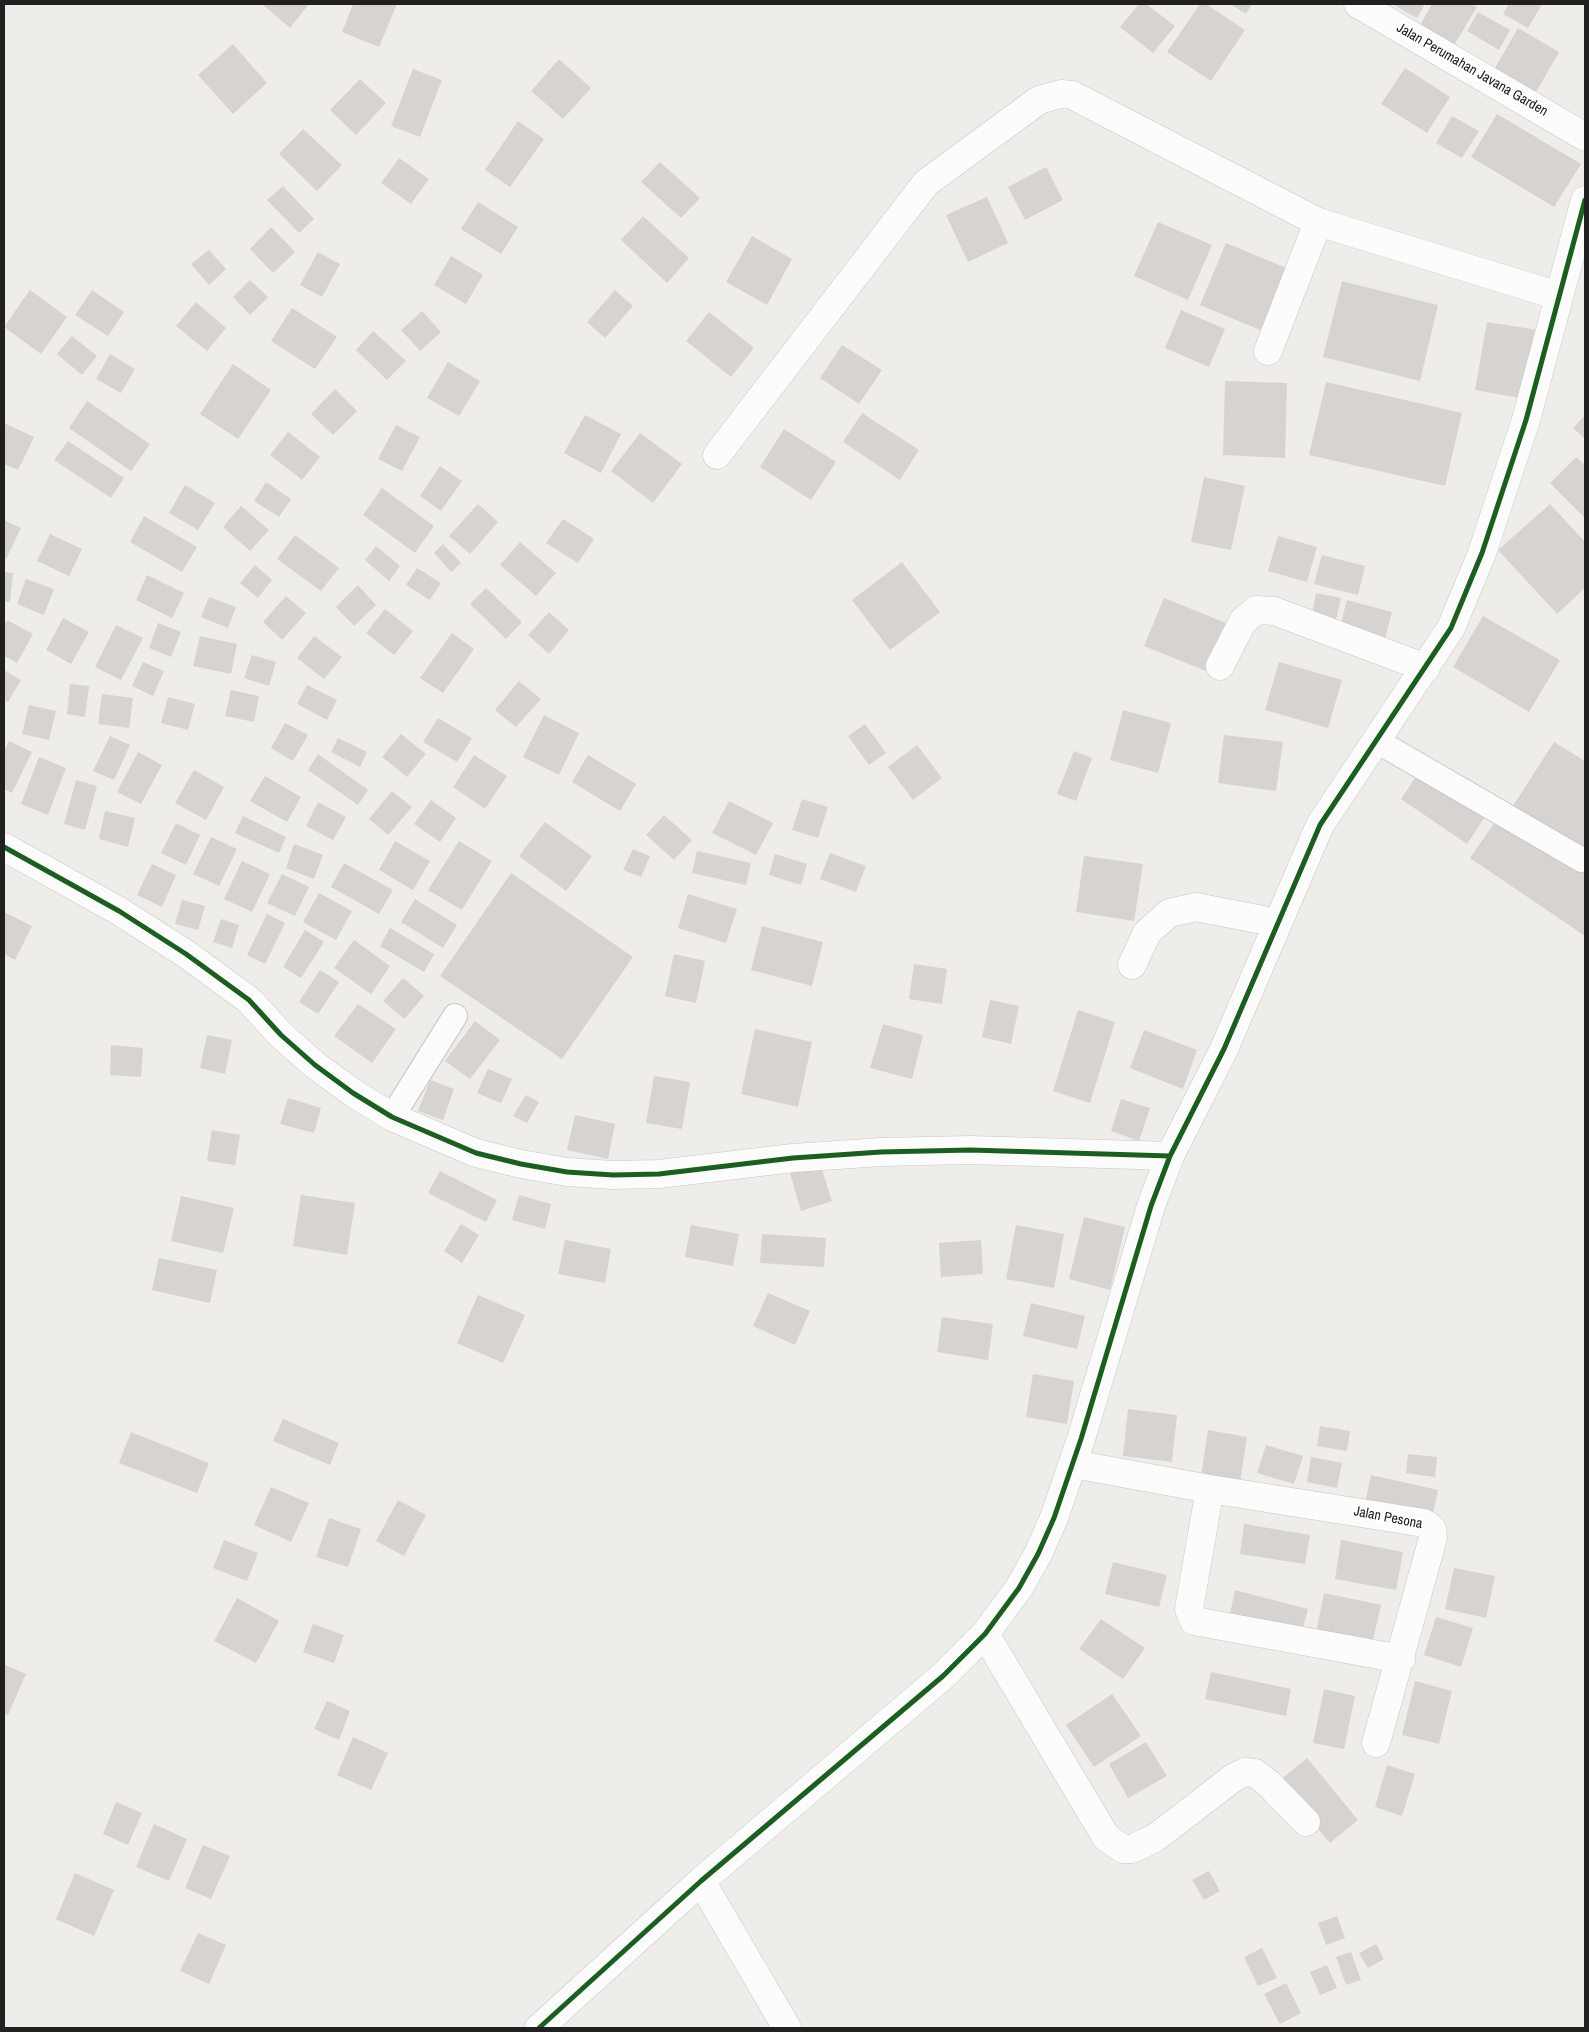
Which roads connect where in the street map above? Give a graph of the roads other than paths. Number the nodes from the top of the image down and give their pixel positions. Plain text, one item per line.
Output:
1 (1358, 4) edge
2 (1585, 136) edge
3 (1585, 200) edge
4 (1318, 222) junction
5 (1559, 296) junction
6 (1268, 352) dead end
7 (717, 455) dead end
8 (1220, 666) dead end
9 (1426, 668) junction
10 (1377, 741) junction
11 (4, 847) edge
12 (1582, 860) dead end
13 (1278, 923) junction
14 (1132, 965) dead end
15 (456, 1016) dead end
16 (392, 1117) junction
17 (1170, 1156) junction
18 (1073, 1464) junction
19 (1210, 1489) junction
20 (985, 1634) junction
21 (1401, 1659) junction
22 (1376, 1743) dead end
23 (1306, 1822) dead end
24 (701, 1880) junction
25 (539, 2028) edge
26 (787, 2028) edge

1 - 2 street, Jalan Perumahan Javana Garden
3 - 5 street
4 - 5 street
4 - 6 street
4 - 7 street
5 - 9 street
8 - 9 street
9 - 10 street
10 - 12 lane
10 - 13 street
11 - 16 street
13 - 14 street
13 - 17 street
15 - 16 lane
16 - 17 street
17 - 18 street
18 - 19 street, Jalan Pesona
18 - 20 street
19 - 21 street
19 - 21 street, Jalan Pesona
20 - 23 street
20 - 24 street
21 - 22 street, Jalan Pesona
24 - 25 street
24 - 26 street

